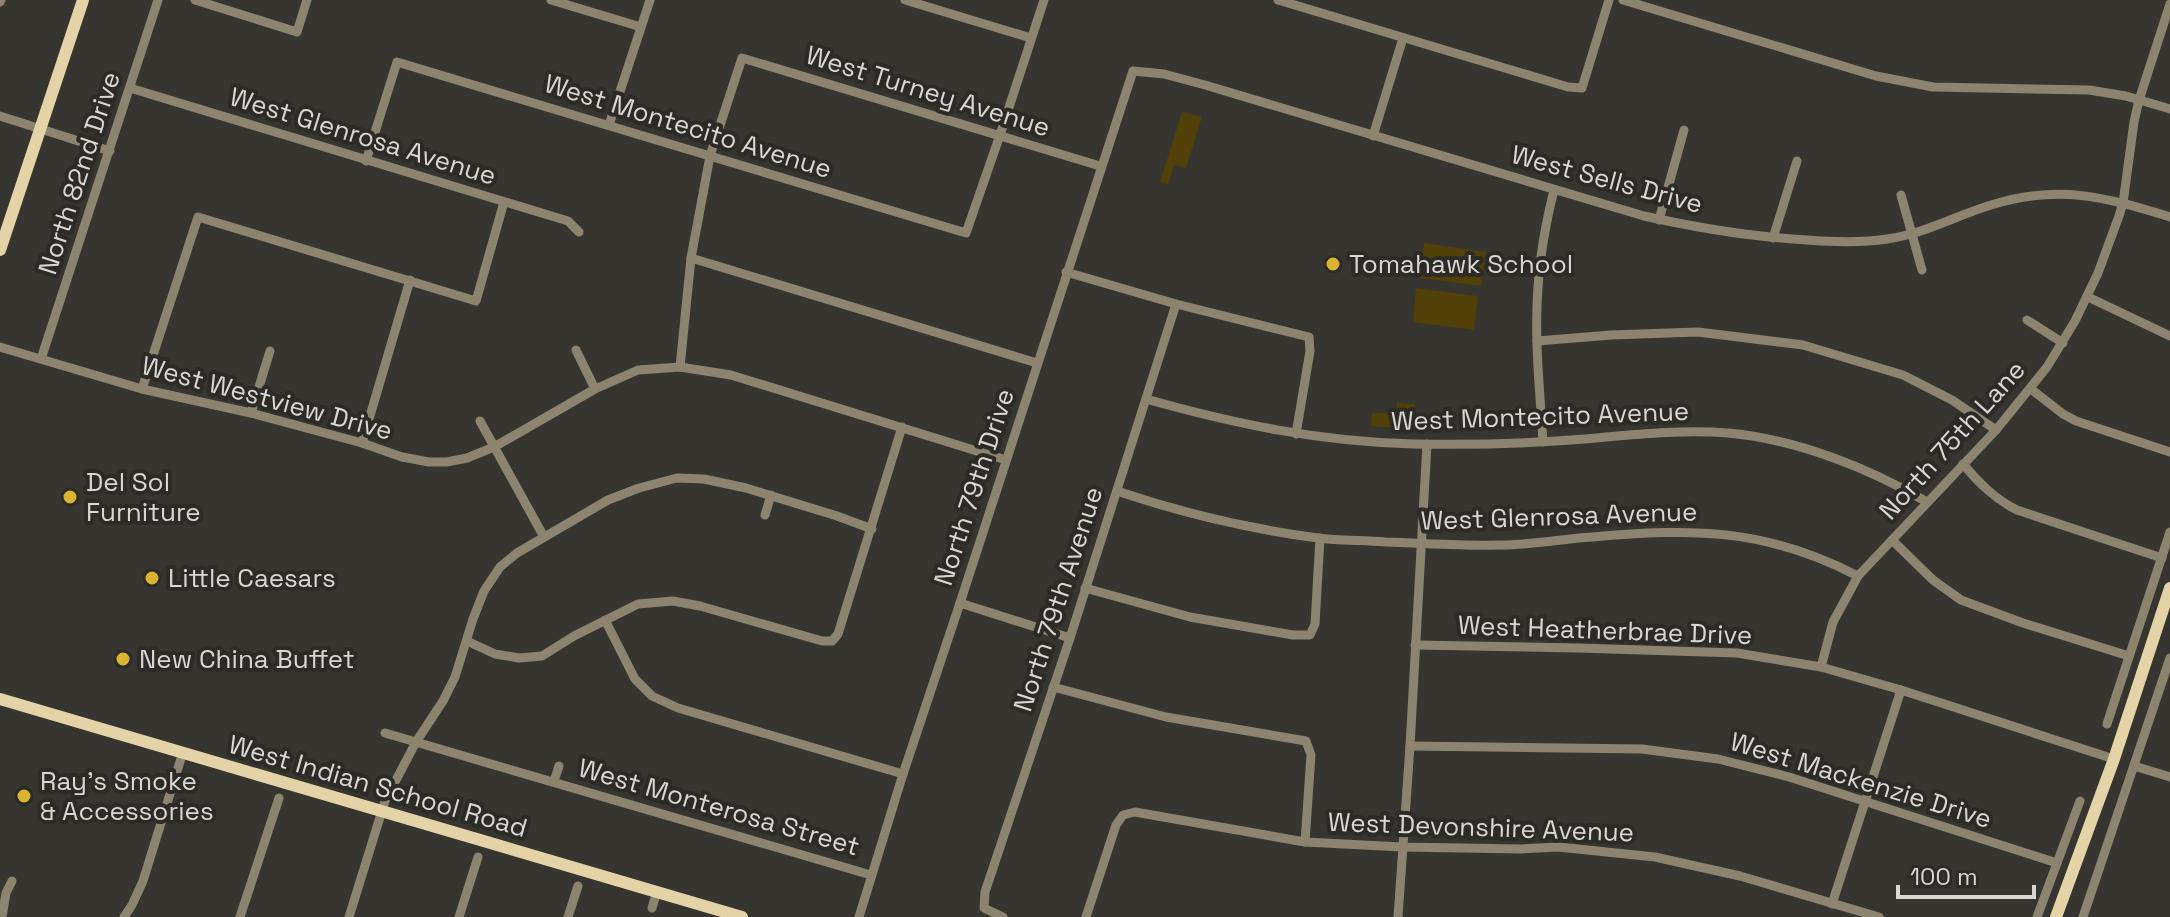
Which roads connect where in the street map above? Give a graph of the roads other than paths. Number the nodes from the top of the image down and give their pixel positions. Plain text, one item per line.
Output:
1 (83, 0) edge
2 (158, 0) edge
3 (195, 0) edge
4 (307, 0) edge
5 (551, 0) edge
6 (650, 0) edge
7 (905, 0) edge
8 (1044, 0) edge
9 (1278, 0) edge
10 (1609, 0) edge
11 (1623, 0) edge
12 (2170, 4) edge
13 (641, 27) junction
14 (1031, 38) junction
15 (1403, 38) junction
16 (1133, 71) joint
17 (130, 88) junction
18 (2139, 100) junction
19 (2170, 109) edge
20 (0, 116) edge
21 (609, 125) junction
22 (40, 129) junction
23 (1684, 130) dead end
24 (1000, 135) junction
25 (1373, 136) junction
26 (110, 151) junction
27 (710, 156) junction
28 (366, 161) junction
29 (1797, 161) dead end
30 (1100, 166) junction
31 (1554, 190) junction
32 (1901, 195) dead end
33 (504, 202) junction
34 (2123, 203) junction
35 (2170, 217) edge
36 (1659, 220) junction
37 (579, 232) dead end
38 (1912, 235) junction
39 (1773, 238) junction
40 (0, 250) edge
41 (691, 258) junction
42 (1922, 270) dead end
43 (1066, 272) junction
44 (410, 280) junction
45 (2088, 297) junction
46 (1176, 304) junction
47 (2027, 320) dead end
48 (2170, 336) edge
49 (1537, 341) junction
50 (2063, 343) junction
51 (0, 347) edge
52 (576, 350) dead end
53 (270, 351) dead end
54 (41, 359) junction
55 (1037, 363) junction
56 (680, 367) junction
57 (142, 389) junction
58 (595, 389) junction
59 (2031, 389) junction
60 (1146, 399) junction
61 (251, 413) junction
62 (480, 421) dead end
63 (902, 427) junction
64 (1996, 430) junction
65 (1296, 434) junction
66 (1543, 442) junction
67 (362, 443) junction
68 (1427, 444) junction
69 (494, 447) junction
70 (2170, 452) edge
71 (1006, 460) junction
72 (1963, 464) junction
73 (1117, 491) junction
74 (771, 495) junction
75 (1927, 502) junction
76 (765, 515) dead end
77 (872, 529) junction
78 (2170, 532) edge
79 (544, 537) junction
80 (1320, 538) junction
81 (1892, 540) junction
82 (1421, 543) junction
83 (2162, 558) junction
84 (1858, 576) junction
85 (1085, 588) junction
86 (2170, 588) edge
87 (960, 603) junction
88 (605, 620) junction
89 (2164, 627) edge
90 (1070, 638) junction
91 (467, 641) junction
92 (1415, 645) junction
93 (2129, 656) junction
94 (2170, 658) edge
95 (1821, 667) junction
96 (1053, 687) junction
97 (1901, 690) junction
98 (0, 699) edge
99 (2107, 724) dead end
100 (385, 733) dead end
101 (416, 742) junction
102 (1410, 746) junction
103 (183, 752) junction
104 (2114, 759) junction
105 (559, 766) dead end
106 (2134, 766) junction
107 (903, 774) junction
108 (2170, 777) edge
109 (554, 781) junction
110 (279, 798) dead end
111 (1866, 801) junction
112 (2080, 801) dead end
113 (381, 810) junction
114 (1305, 842) junction
115 (1402, 847) junction
116 (478, 857) dead end
117 (2057, 863) junction
118 (871, 875) junction
119 (12, 881) dead end
120 (578, 886) dead end
121 (657, 891) junction
122 (1832, 904) junction
123 (652, 908) dead end
124 (2, 917) edge
125 (124, 917) edge
126 (240, 917) edge
127 (349, 917) edge
128 (459, 917) edge
129 (568, 917) edge
130 (742, 917) edge
131 (859, 917) edge
132 (1003, 917) edge
133 (1086, 917) edge
134 (1398, 917) edge
135 (1879, 917) edge
136 (2037, 917) edge
137 (2056, 917) edge
138 (2083, 917) edge

1 - 22 main road
2 - 17 street, North 82nd Drive
3 - 4 street
5 - 13 street
6 - 13 street
7 - 14 street
8 - 14 street
9 - 15 street
10 - 15 street
11 - 18 street
12 - 18 street, North 75th Lane
13 - 21 street
14 - 24 street
15 - 25 street
16 - 25 street, West Sells Drive
16 - 30 street, North 79th Drive
17 - 26 street, North 82nd Drive
17 - 28 street, West Glenrosa Avenue
18 - 19 street
18 - 34 street, North 75th Lane
20 - 22 street
21 - 27 street, West Montecito Avenue
21 - 28 street, West Montecito Avenue
22 - 26 street
22 - 40 main road
23 - 36 street
24 - 27 street, West Montecito Avenue
24 - 27 street, West Turney Avenue
24 - 30 street, West Turney Avenue
25 - 31 street, West Sells Drive
26 - 54 street, North 82nd Drive
27 - 41 street
28 - 33 street, West Glenrosa Avenue
29 - 39 street
30 - 43 street, North 79th Drive
31 - 36 street, West Sells Drive
31 - 49 street
32 - 38 street
33 - 37 street, West Glenrosa Avenue
33 - 44 street
34 - 35 street, West Sells Drive
34 - 38 street, West Sells Drive
34 - 45 street, North 75th Lane
36 - 39 street, West Sells Drive
38 - 39 street, West Sells Drive
38 - 42 street
41 - 55 street
41 - 56 street
43 - 46 street
43 - 55 street, North 79th Drive
44 - 57 street
44 - 67 street
45 - 48 street
45 - 50 street, North 75th Lane
46 - 60 street, North 79th Avenue
46 - 65 street
47 - 50 street
49 - 64 street
49 - 66 street
50 - 59 street, North 75th Lane
51 - 54 street, West Westview Drive
52 - 58 street
53 - 61 street
54 - 57 street, West Westview Drive
55 - 71 street, North 79th Drive
56 - 58 street
56 - 63 street
57 - 61 street, West Westview Drive
58 - 69 street
59 - 64 street, North 75th Lane
59 - 70 street
60 - 65 street, West Montecito Avenue
60 - 73 street, North 79th Avenue
61 - 67 street, West Westview Drive
62 - 69 street
63 - 71 street
63 - 77 street
64 - 72 street, North 75th Lane
65 - 68 street, West Montecito Avenue
66 - 68 street, West Montecito Avenue
66 - 75 street, West Montecito Avenue
67 - 69 street, West Westview Drive
68 - 82 street
69 - 79 street
71 - 87 street, North 79th Drive
72 - 75 street, North 75th Lane
72 - 83 street
73 - 80 street, West Glenrosa Avenue
73 - 85 street, North 79th Avenue
74 - 76 street
74 - 77 street
74 - 79 street
75 - 81 street, North 75th Lane
77 - 88 street
78 - 83 street
79 - 91 street
80 - 82 street, West Glenrosa Avenue
80 - 85 street
81 - 84 street, North 75th Lane
81 - 93 street
82 - 84 street, West Glenrosa Avenue
82 - 92 street
83 - 93 street
84 - 95 street, North 75th Lane
85 - 90 street, North 79th Avenue
86 - 89 main road
87 - 90 street
87 - 107 street, North 79th Drive
88 - 91 street
88 - 107 street
89 - 104 main road
90 - 96 street, North 79th Avenue
91 - 101 street
92 - 95 street, West Heatherbrae Drive
92 - 102 street
93 - 99 street
94 - 106 street
95 - 97 street, West Heatherbrae Drive
96 - 114 street
96 - 132 street, North 79th Avenue
97 - 104 street, West Heatherbrae Drive
97 - 111 street
98 - 103 main road, West Indian School Road
100 - 101 street, West Monterosa Street
101 - 109 street, West Monterosa Street
101 - 113 street
102 - 111 street, West Mackenzie Drive
102 - 115 street
103 - 113 main road, West Indian School Road
103 - 125 street
104 - 137 main road
105 - 109 street, West Monterosa Street
106 - 108 street
106 - 138 street
107 - 118 street, North 79th Drive
109 - 118 street, West Monterosa Street
110 - 126 street
111 - 117 street, West Mackenzie Drive
111 - 122 street
112 - 117 street
113 - 121 main road, West Indian School Road
113 - 127 street
114 - 115 street, West Devonshire Avenue
114 - 133 street, West Devonshire Avenue
115 - 122 street, West Devonshire Avenue
115 - 134 street
116 - 128 street
117 - 136 street
118 - 131 street, North 79th Drive
119 - 124 street
120 - 129 street
121 - 123 street
121 - 130 main road, West Indian School Road
122 - 135 street, West Devonshire Avenue

